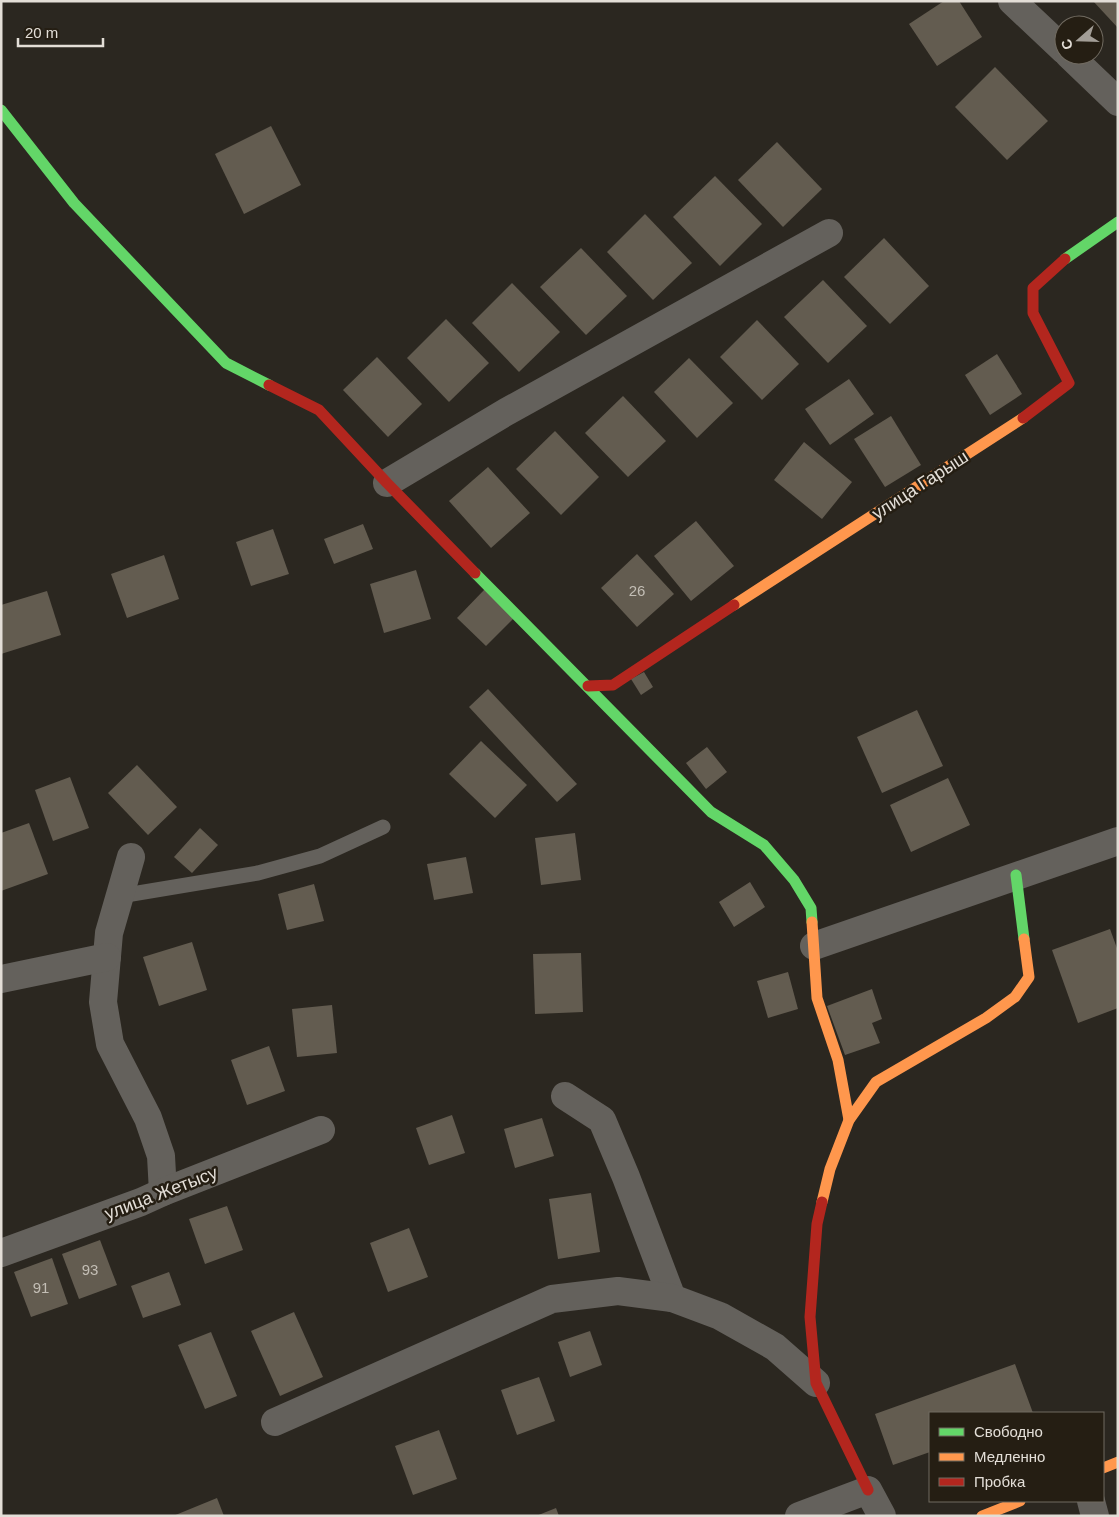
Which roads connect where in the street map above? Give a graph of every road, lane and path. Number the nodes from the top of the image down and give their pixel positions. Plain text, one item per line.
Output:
1 (1012, 1) edge
2 (1054, 41) edge
3 (1079, 65) edge
4 (1118, 102) edge
5 (1, 110) edge
6 (1118, 222) edge
7 (830, 233) dead end
8 (387, 483) junction
9 (588, 686) junction
10 (383, 827) dead end
11 (1118, 841) edge
12 (131, 857) dead end
13 (1016, 876) junction
14 (120, 896) junction
15 (814, 946) junction
16 (107, 958) junction
17 (1, 979) edge
18 (565, 1096) dead end
19 (849, 1120) junction
20 (321, 1130) dead end
21 (163, 1192) junction
22 (1, 1253) edge
23 (672, 1298) junction
24 (816, 1383) junction
25 (276, 1422) dead end
26 (1118, 1462) edge
27 (1104, 1468) edge
28 (868, 1490) junction
29 (1017, 1502) edge
30 (1091, 1502) edge
31 (799, 1516) edge
32 (882, 1516) edge
33 (982, 1516) edge
34 (1095, 1516) edge

1 - 2 street
3 - 4 street
5 - 8 street
6 - 9 street, улица Гарыш
7 - 8 street
8 - 9 street
9 - 15 street
10 - 14 lane
11 - 13 street
12 - 14 street
13 - 15 street
13 - 19 street
14 - 16 street
15 - 19 street
16 - 17 street
16 - 21 street
18 - 23 street
19 - 24 street
20 - 21 street, улица Жетысу
21 - 22 street, улица Жетысу
23 - 24 street
23 - 25 street
24 - 28 street
26 - 27 street
28 - 31 street
28 - 32 street
29 - 33 street
30 - 34 street

